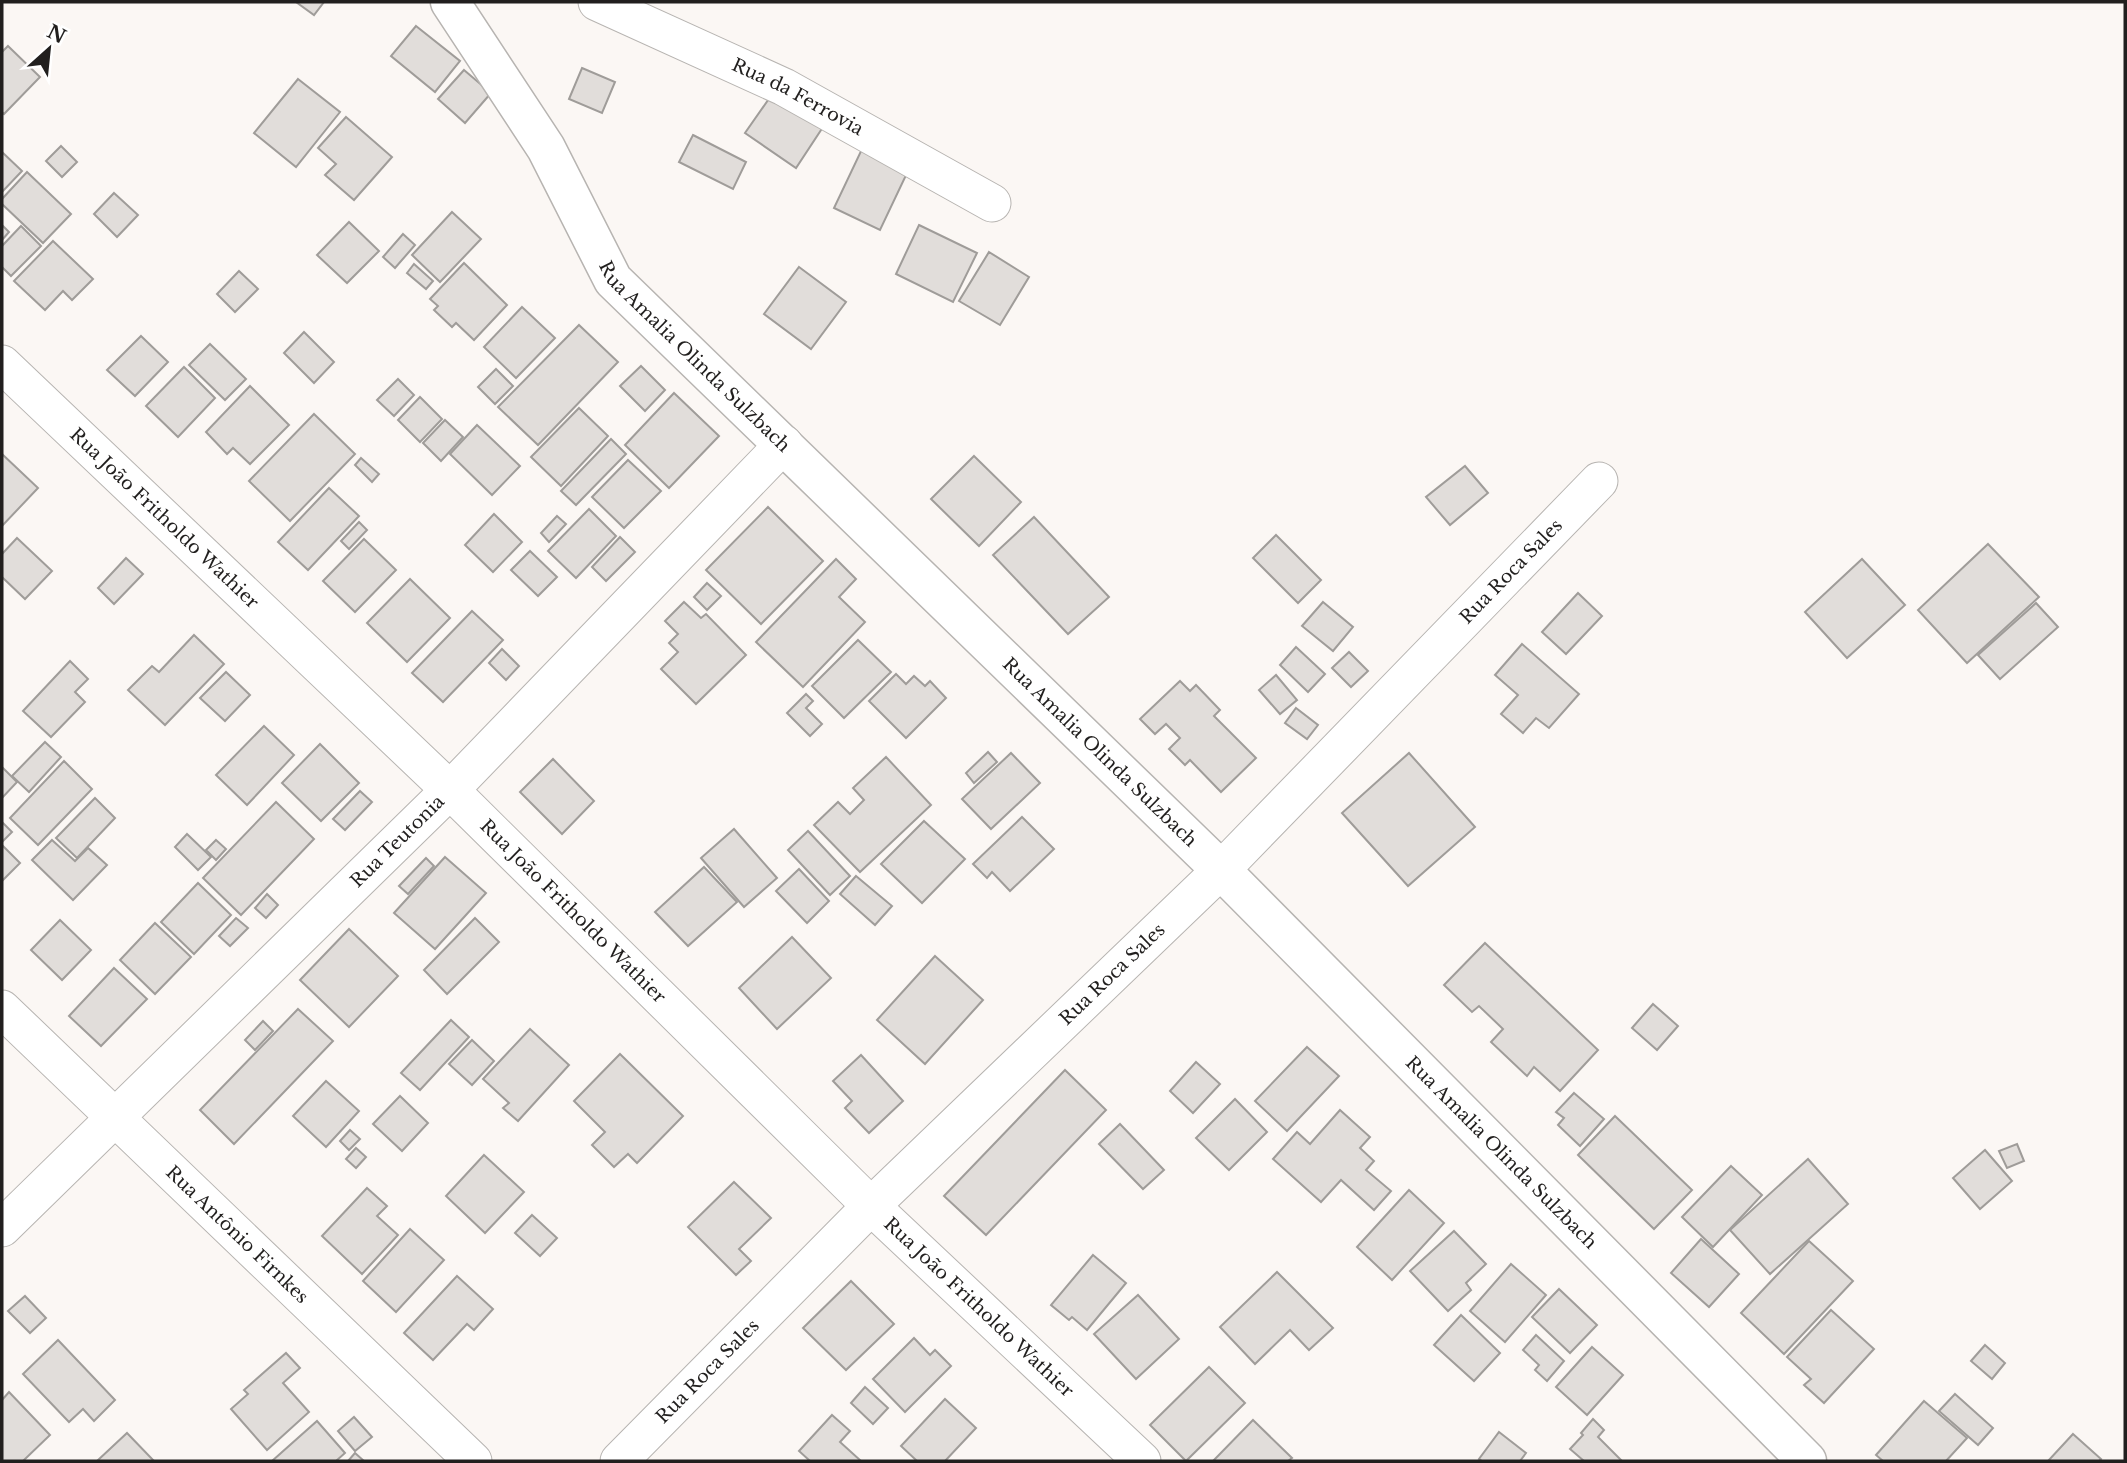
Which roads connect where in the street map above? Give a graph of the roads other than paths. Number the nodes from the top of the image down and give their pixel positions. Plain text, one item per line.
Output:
1 (450, 2) edge
2 (597, 2) edge
3 (992, 203) dead end
4 (2, 365) edge
5 (783, 444) junction
6 (1599, 481) dead end
7 (450, 790) junction
8 (1221, 870) junction
9 (2, 1009) edge
10 (115, 1116) junction
11 (871, 1206) junction
12 (2, 1228) edge
13 (473, 1461) edge
14 (619, 1461) edge
15 (1143, 1461) edge
16 (1807, 1461) edge

1 - 5 street, Rua Amalia Olinda Sulzbach
2 - 3 street, Rua da Ferrovia
4 - 7 street, Rua João Fritholdo Wathier
5 - 7 street, Rua Teutonia
5 - 8 street, Rua Amalia Olinda Sulzbach
6 - 8 street, Rua Roca Sales
7 - 10 street, Rua Teutonia
7 - 11 street, Rua João Fritholdo Wathier
8 - 11 street, Rua Roca Sales
8 - 16 street, Rua Amalia Olinda Sulzbach
9 - 10 street, Rua Antônio Firnkes
10 - 12 street, Rua Teutonia
10 - 13 street, Rua Antônio Firnkes
11 - 14 street, Rua Roca Sales
11 - 15 street, Rua João Fritholdo Wathier

